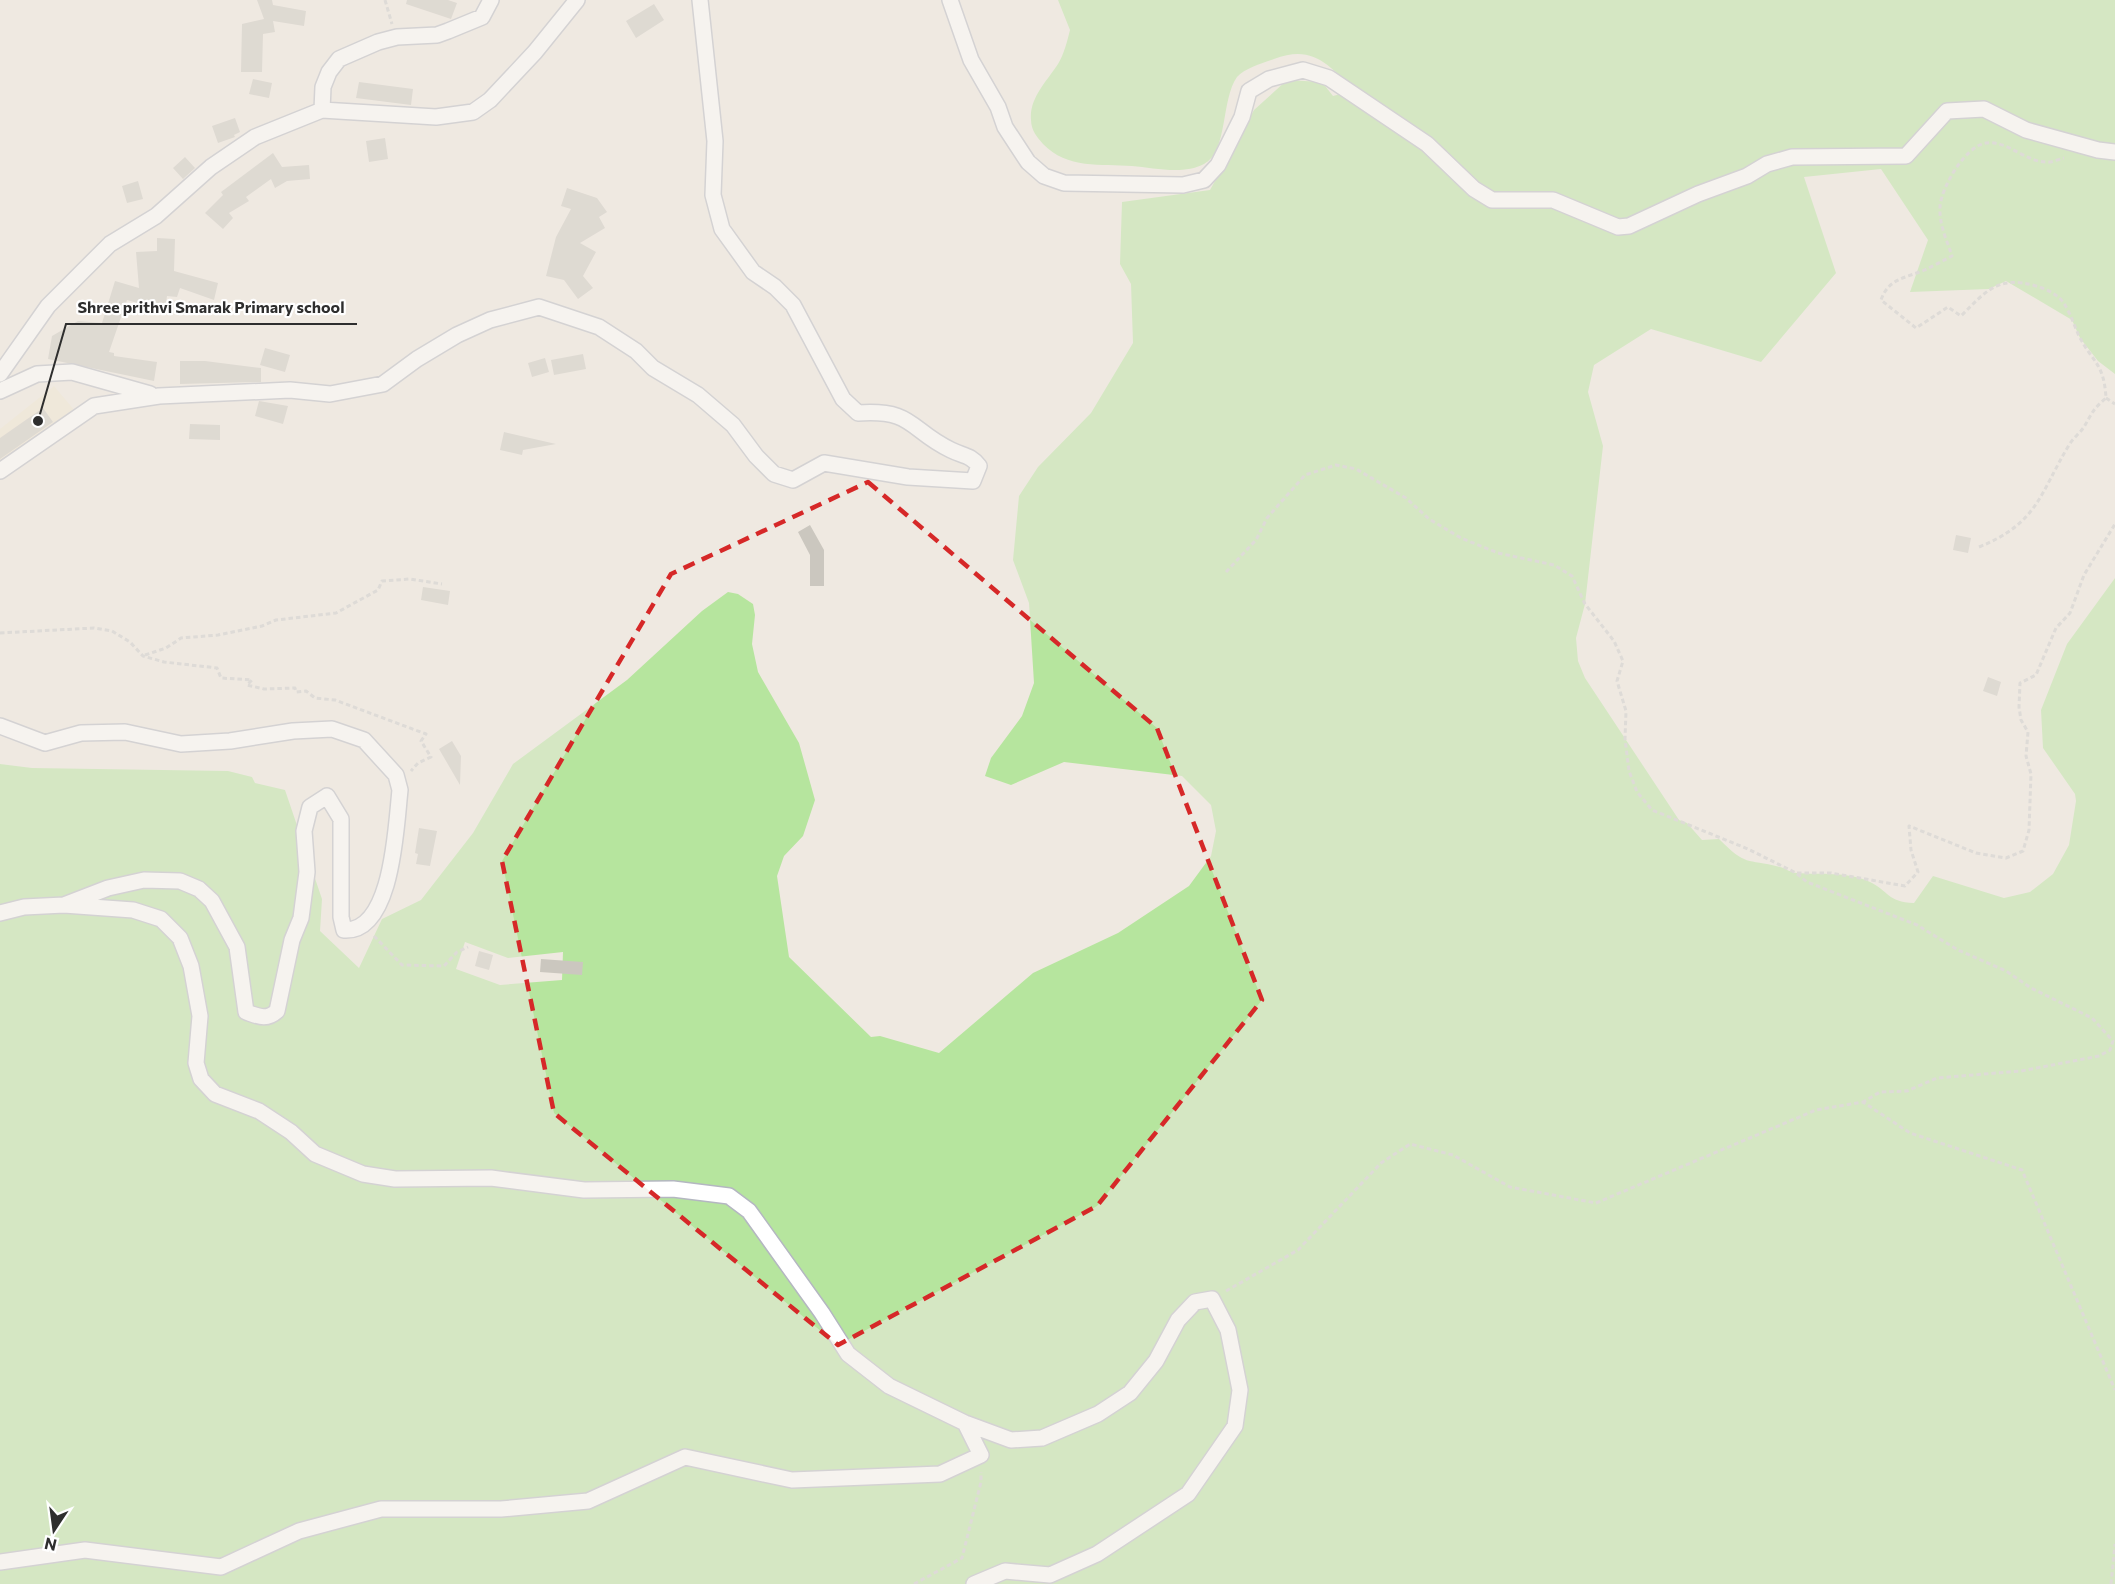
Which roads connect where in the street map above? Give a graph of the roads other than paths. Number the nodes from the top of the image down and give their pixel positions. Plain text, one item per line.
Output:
1 (491, 0) edge
2 (577, 0) edge
3 (700, 0) edge
4 (950, 0) edge
5 (322, 110) junction
6 (2115, 152) edge
7 (0, 374) edge
8 (0, 392) edge
9 (159, 396) junction
10 (0, 471) edge
11 (0, 726) edge
12 (64, 905) junction
13 (0, 913) edge
14 (965, 1423) junction
15 (0, 1562) edge
16 (974, 1584) edge

1 - 5 street
2 - 5 street
3 - 9 street
4 - 6 street
5 - 7 street
8 - 9 street
9 - 10 street
11 - 12 street
12 - 13 street
12 - 14 street
14 - 15 street
14 - 16 street

